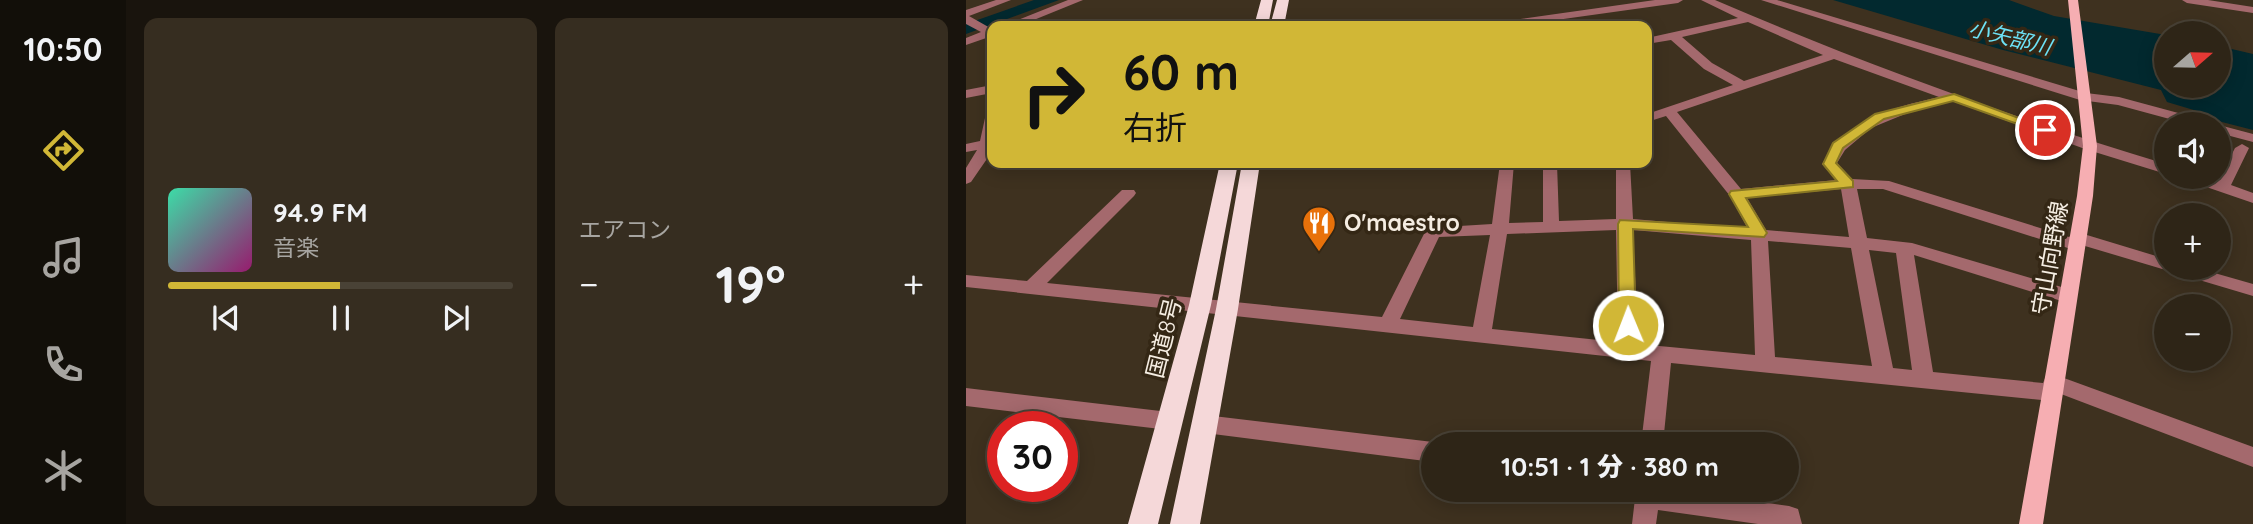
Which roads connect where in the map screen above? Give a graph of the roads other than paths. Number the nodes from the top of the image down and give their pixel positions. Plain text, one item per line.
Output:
1 (1006, 0) edge
2 (1078, 0) edge
3 (1267, 0) edge
4 (1283, 0) edge
5 (1678, 0) edge
6 (1706, 0) edge
7 (1766, 0) edge
8 (2073, 0) edge
9 (2187, 0) edge
10 (2253, 10) edge
11 (966, 13) edge
12 (1749, 18) junction
13 (966, 20) edge
14 (1022, 21) edge
15 (1262, 21) edge
16 (1278, 21) edge
17 (1546, 21) edge
18 (987, 32) edge
19 (987, 35) edge
20 (1674, 36) junction
21 (1652, 40) edge
22 (966, 42) edge
23 (1835, 55) junction
24 (1742, 85) junction
25 (987, 90) edge
26 (966, 94) edge
27 (2084, 94) junction
28 (1954, 97) junction
29 (1669, 111) junction
30 (2159, 112) edge
31 (1652, 116) edge
32 (2231, 135) edge
33 (2247, 143) edge
34 (987, 144) edge
35 (2090, 146) junction
36 (966, 148) edge
37 (987, 148) edge
38 (2154, 165) edge
39 (1228, 168) edge
40 (1250, 168) edge
41 (1506, 168) edge
42 (1550, 168) edge
43 (1623, 168) edge
44 (2231, 172) edge
45 (966, 179) edge
46 (1848, 184) junction
47 (2228, 189) edge
48 (1128, 193) dead end
49 (1737, 194) junction
50 (2253, 198) edge
51 (1625, 224) junction
52 (1551, 226) junction
53 (1500, 228) junction
54 (1759, 233) junction
55 (2077, 242) junction
56 (1859, 243) junction
57 (1904, 248) junction
58 (2154, 262) edge
59 (2218, 280) edge
60 (966, 281) edge
61 (1031, 288) junction
62 (2253, 290) edge
63 (2068, 296) junction
64 (1200, 305) junction
65 (1227, 309) junction
66 (1388, 325) junction
67 (1481, 335) junction
68 (1628, 350) junction
69 (1662, 354) junction
70 (1765, 365) junction
71 (1884, 376) junction
72 (1924, 380) junction
73 (2052, 387) junction
74 (966, 397) edge
75 (1169, 421) junction
76 (1205, 424) junction
77 (1653, 432) edge
78 (1421, 451) edge
79 (2253, 457) edge
80 (1646, 502) edge
81 (1700, 502) edge
82 (1143, 524) edge
83 (1185, 524) edge
84 (1644, 524) edge
85 (1790, 524) edge
86 (2031, 524) edge

1 - 11 street
2 - 14 street
3 - 15 highway
4 - 16 highway
5 - 17 street
6 - 12 street
7 - 27 street
8 - 27 main road, 守山向野線
9 - 10 street
12 - 20 street
12 - 23 street
13 - 18 street
19 - 22 street
20 - 21 street
20 - 24 street
23 - 24 street
23 - 28 street
24 - 29 street
25 - 26 street
27 - 30 street
27 - 35 main road, 守山向野線
28 - 35 street
28 - 46 street
29 - 31 street
29 - 49 street
32 - 33 street
33 - 44 street
34 - 36 street
35 - 38 street
35 - 55 main road, 守山向野線
37 - 45 street
39 - 64 highway, 国道8号
40 - 65 highway
41 - 53 street
42 - 52 street
43 - 51 street
46 - 49 street
46 - 55 street
46 - 56 street
47 - 50 street
48 - 61 street
49 - 54 street
51 - 52 street
51 - 54 street
51 - 68 street
52 - 53 street
53 - 66 street
53 - 67 street
54 - 56 street
54 - 70 street
55 - 58 street
55 - 63 main road, 守山向野線
56 - 57 street
56 - 71 street
57 - 63 street
57 - 72 street
59 - 62 street
60 - 61 street
61 - 64 street
63 - 73 main road, 守山向野線
64 - 65 street
64 - 75 highway, 国道8号
65 - 66 street
65 - 76 highway
66 - 67 street
67 - 68 street
68 - 69 street
69 - 70 street
69 - 77 street
70 - 71 street
71 - 72 street
72 - 73 street
73 - 79 street
73 - 86 main road, 守山向野線
74 - 75 street
75 - 82 highway, 国道8号
76 - 78 street
76 - 83 highway
80 - 84 street
81 - 85 street

